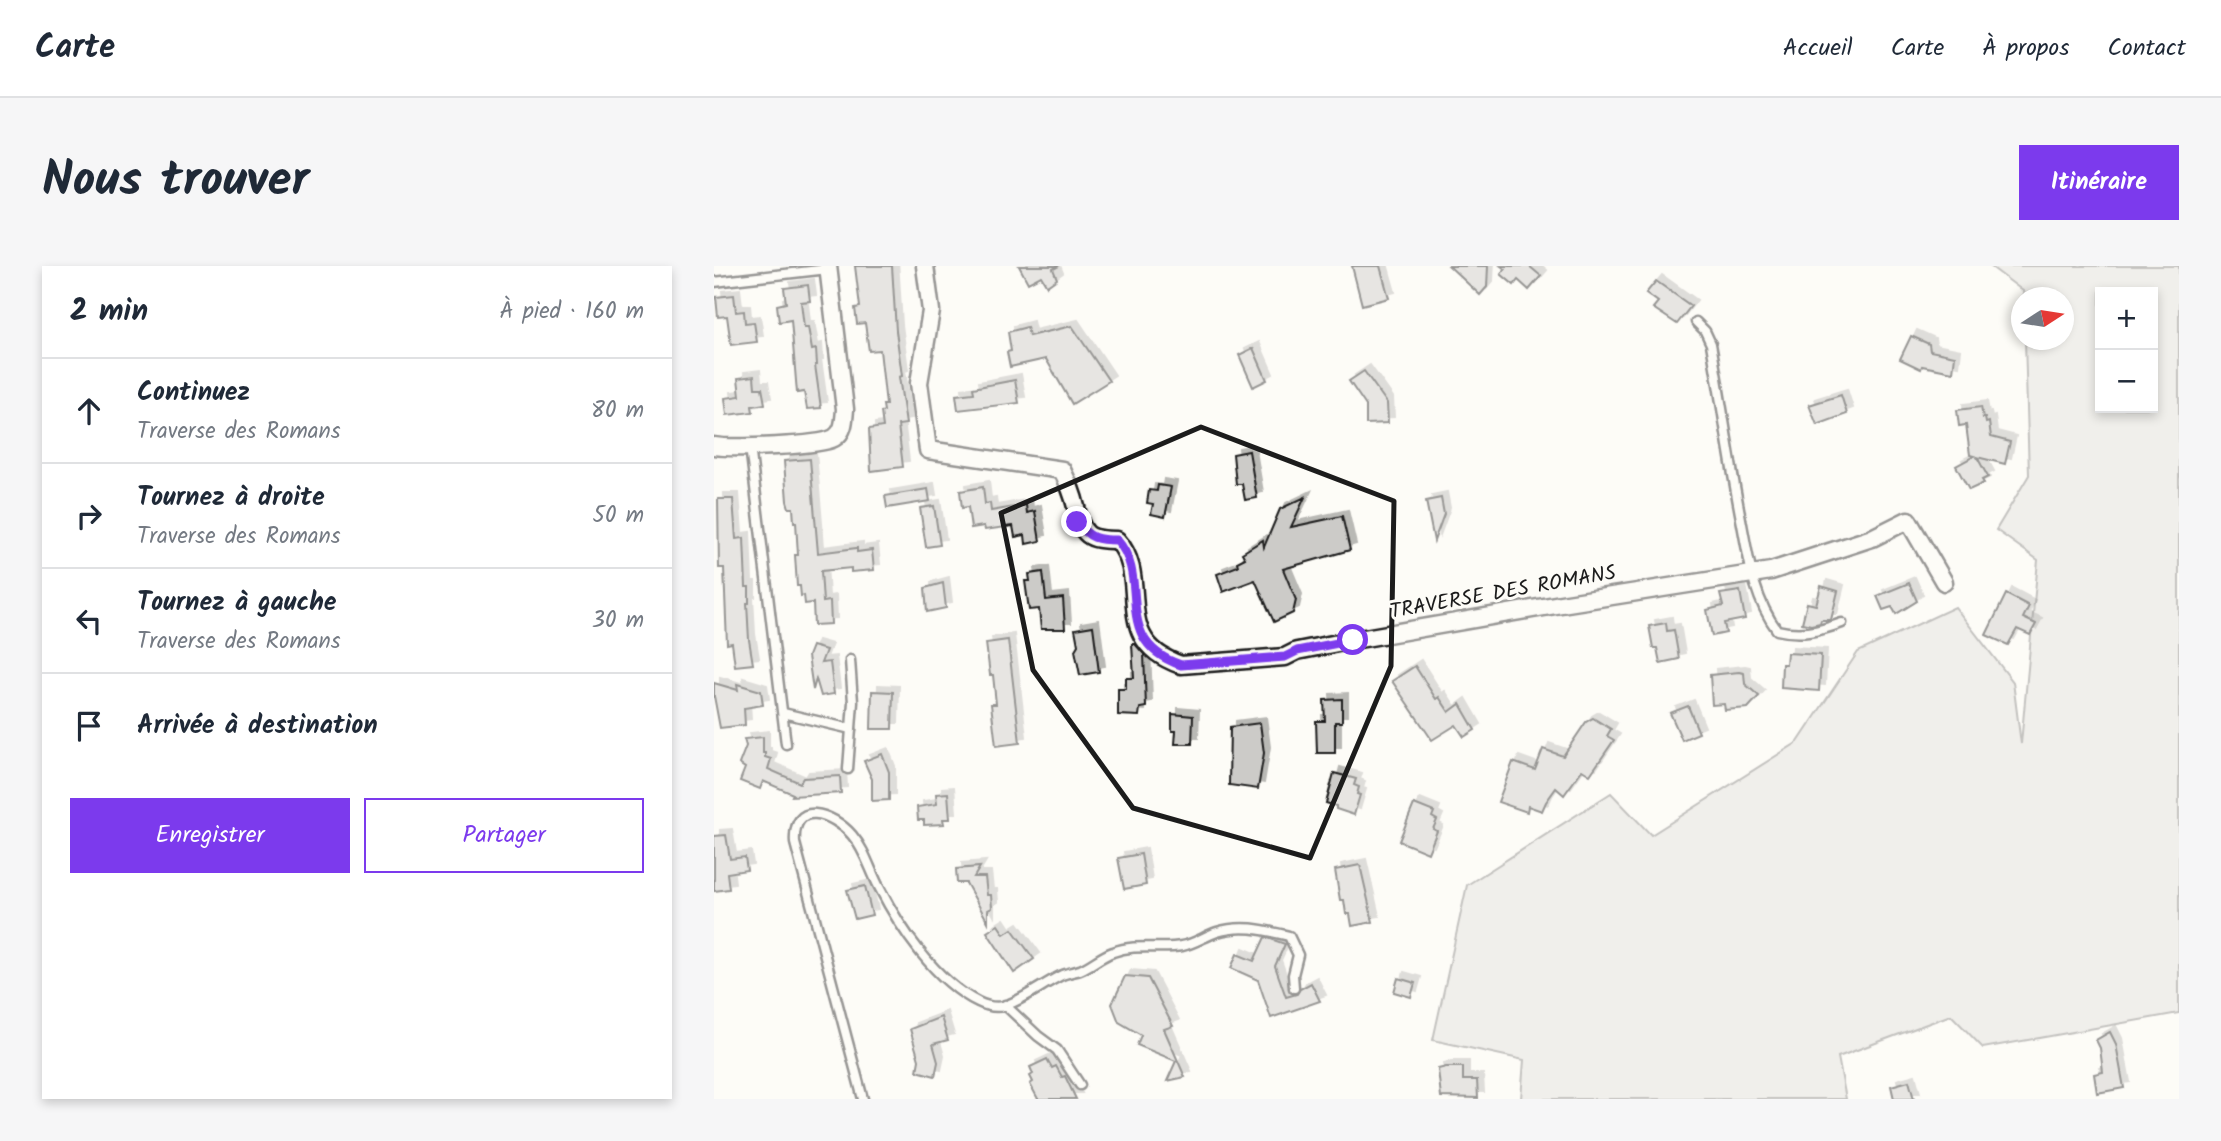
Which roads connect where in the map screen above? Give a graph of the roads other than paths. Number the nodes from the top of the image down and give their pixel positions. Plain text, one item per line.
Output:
1 (925, 266) edge
2 (828, 268) edge
3 (714, 282) edge
4 (1696, 322) dead end
5 (714, 446) edge
6 (750, 446) junction
7 (1752, 573) junction
8 (1944, 582) dead end
9 (1842, 623) dead end
10 (850, 660) dead end
11 (783, 713) junction
12 (850, 729) junction
13 (786, 744) dead end
14 (848, 769) dead end
15 (1294, 988) dead end
16 (1005, 1006) junction
17 (1080, 1085) dead end
18 (863, 1099) edge

1 - 7 street, TRAVERSE DES ROMANS
2 - 3 lane
2 - 6 street
4 - 7 lane
5 - 6 street
6 - 11 lane
7 - 8 street, TRAVERSE DES ROMANS
7 - 9 lane
10 - 12 lane
11 - 12 lane
11 - 13 lane
12 - 14 lane
15 - 16 lane
16 - 17 lane
16 - 18 lane

